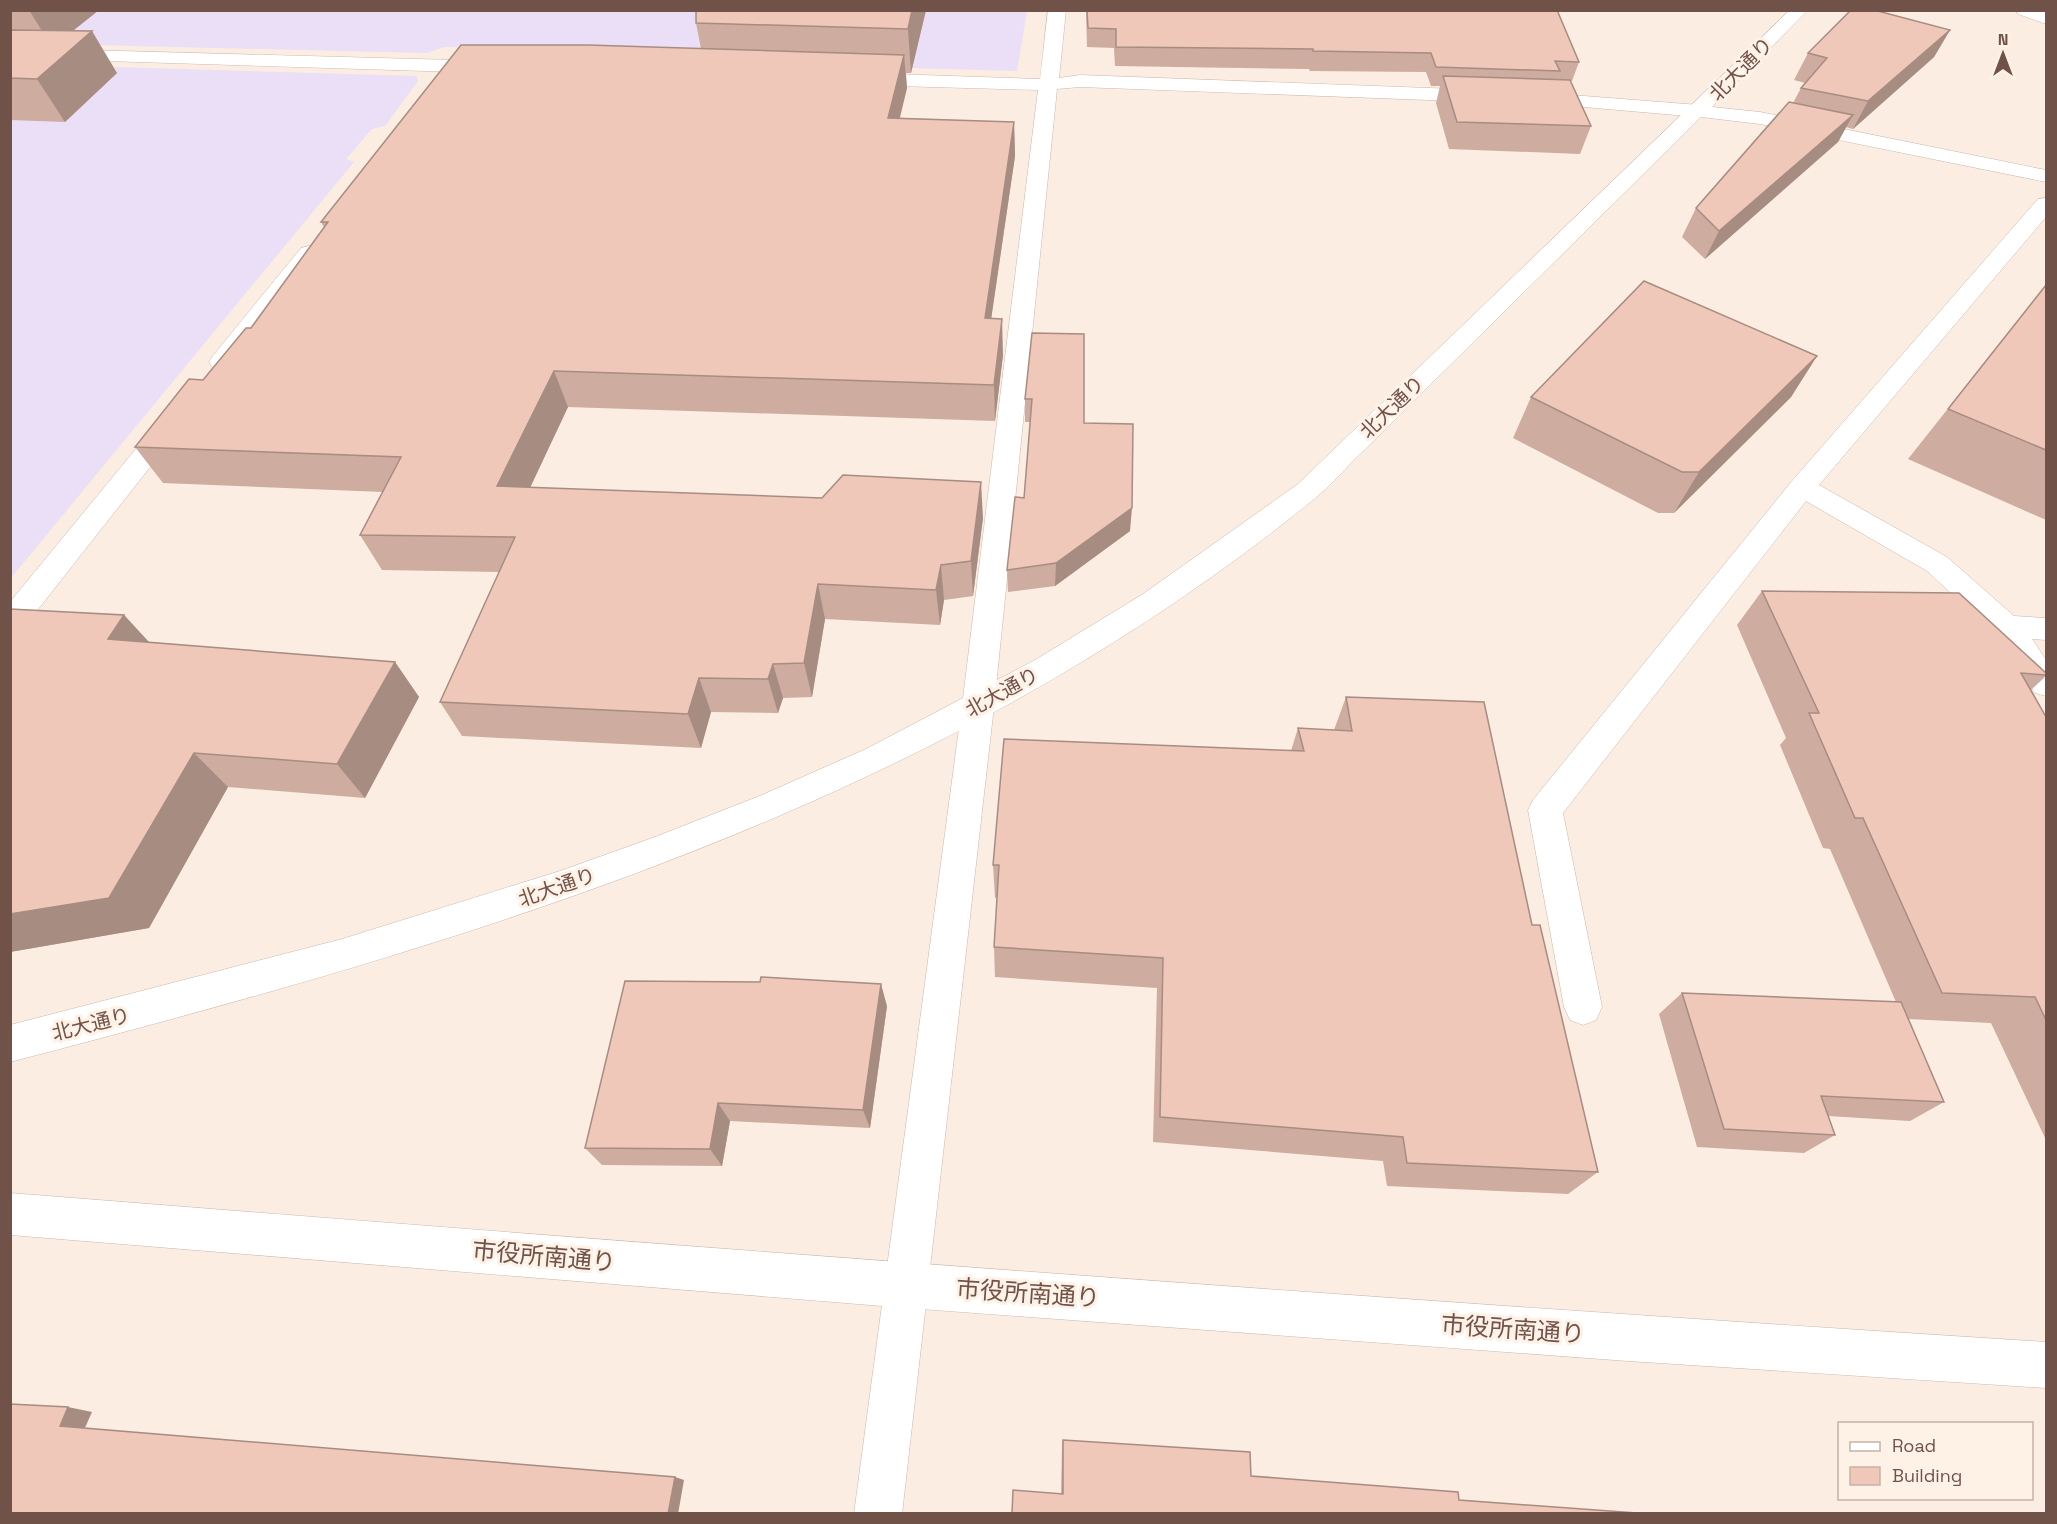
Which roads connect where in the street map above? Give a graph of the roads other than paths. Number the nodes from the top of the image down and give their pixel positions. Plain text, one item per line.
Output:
1 (1057, 10) edge
2 (1800, 10) edge
3 (2024, 10) edge
4 (2046, 19) edge
5 (10, 53) edge
6 (506, 68) edge
7 (848, 79) edge
8 (1048, 86) junction
9 (1496, 97) edge
10 (1520, 98) edge
11 (1699, 111) junction
12 (2046, 176) edge
13 (2046, 204) edge
14 (324, 233) edge
15 (205, 382) edge
16 (182, 410) edge
17 (1802, 487) junction
18 (13, 616) edge
19 (2007, 627) junction
20 (2046, 629) edge
21 (2046, 684) edge
22 (978, 706) junction
23 (1583, 1007) dead end
24 (10, 1044) edge
25 (10, 1214) edge
26 (907, 1286) junction
27 (2046, 1365) edge
28 (878, 1514) edge

1 - 8 street
2 - 11 street, 北大通り
3 - 4 street
5 - 6 street
7 - 8 street
8 - 9 street
8 - 22 street
10 - 11 street
11 - 12 street
11 - 22 street, 北大通り
13 - 17 street
14 - 15 street
16 - 18 street
17 - 19 street
17 - 23 street
19 - 20 street
19 - 21 street
22 - 24 street, 北大通り
22 - 26 street
25 - 26 street, 市役所南通り
26 - 27 street, 市役所南通り
26 - 28 street

